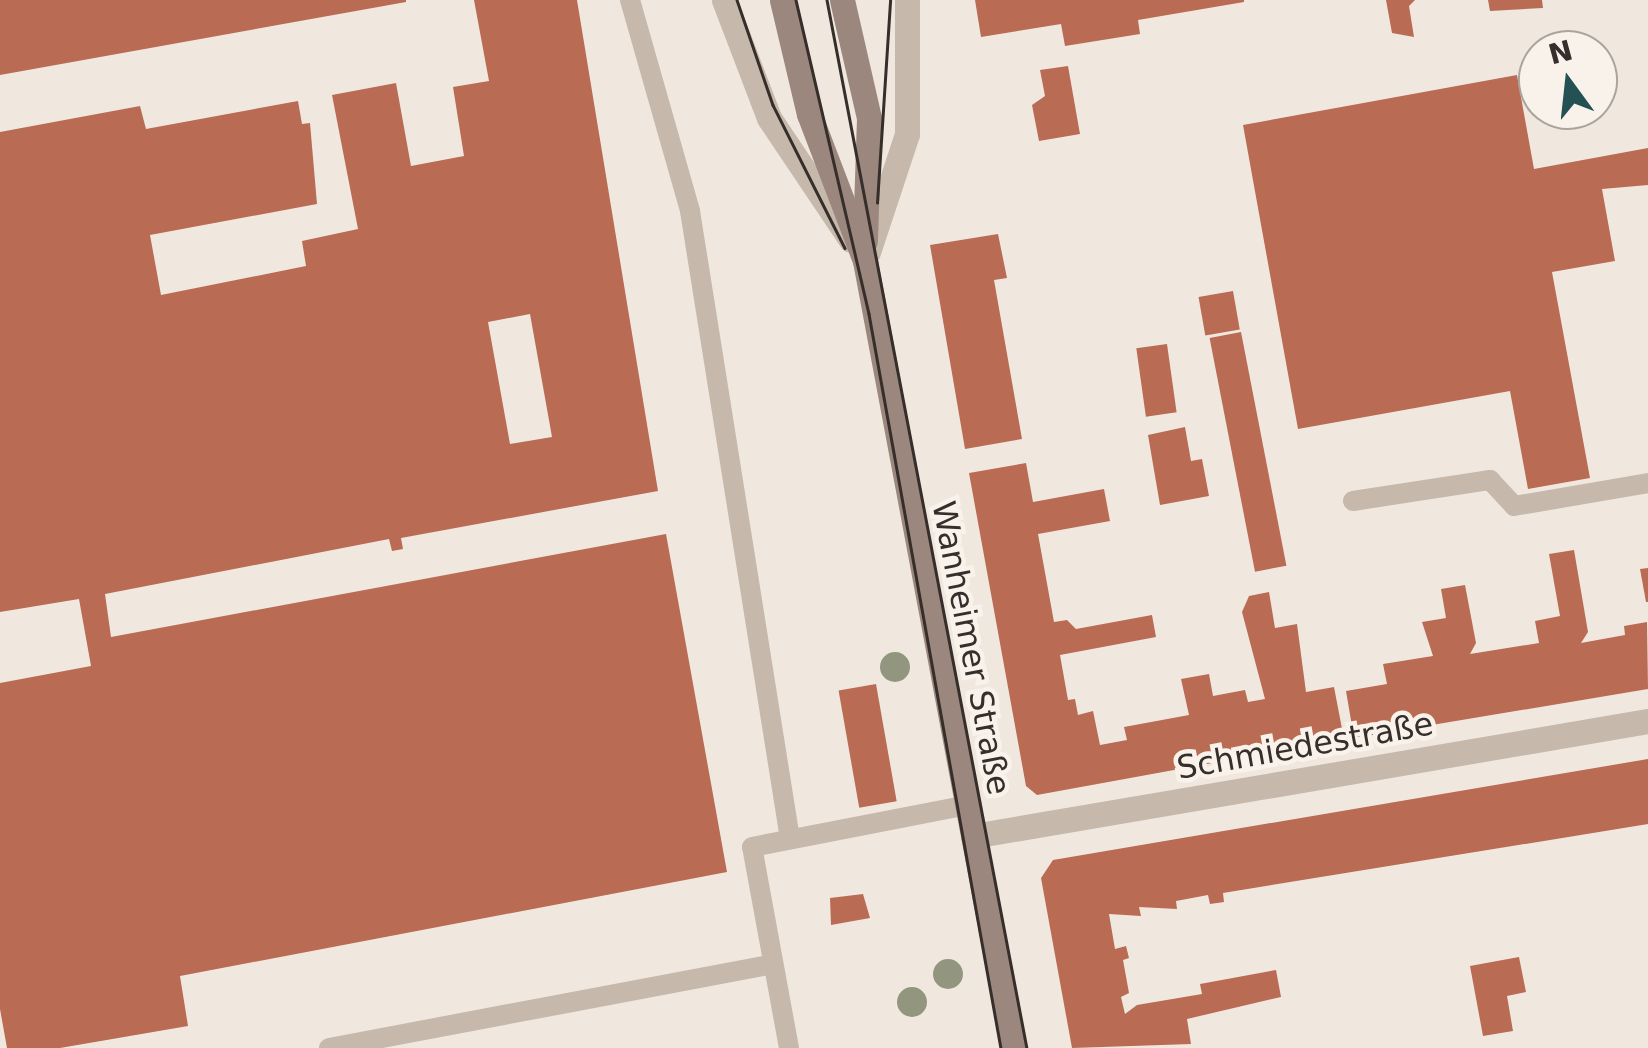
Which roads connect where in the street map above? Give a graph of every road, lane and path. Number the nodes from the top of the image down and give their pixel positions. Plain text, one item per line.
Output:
1 (630, 0) edge
2 (724, 0) edge
3 (782, 0) edge
4 (842, 0) edge
5 (907, 0) edge
6 (865, 261) junction
7 (1648, 483) edge
8 (1353, 501) dead end
9 (1648, 721) edge
10 (968, 805) junction
11 (973, 836) junction
12 (790, 839) junction
13 (773, 964) junction
14 (329, 1048) edge
15 (789, 1048) edge
16 (1013, 1048) edge

1 - 12 lane
2 - 6 street, Wanheimer Straße
3 - 6 street, Wanheimer Straße
4 - 6 street, Wanheimer Straße
5 - 6 street, Wanheimer Straße
6 - 10 street, Wanheimer Straße
7 - 8 lane
9 - 11 street, Schmiedestraße
10 - 11 street, Wanheimer Straße
10 - 12 lane
11 - 16 street, Wanheimer Straße
12 - 13 lane
13 - 14 lane
13 - 15 lane

